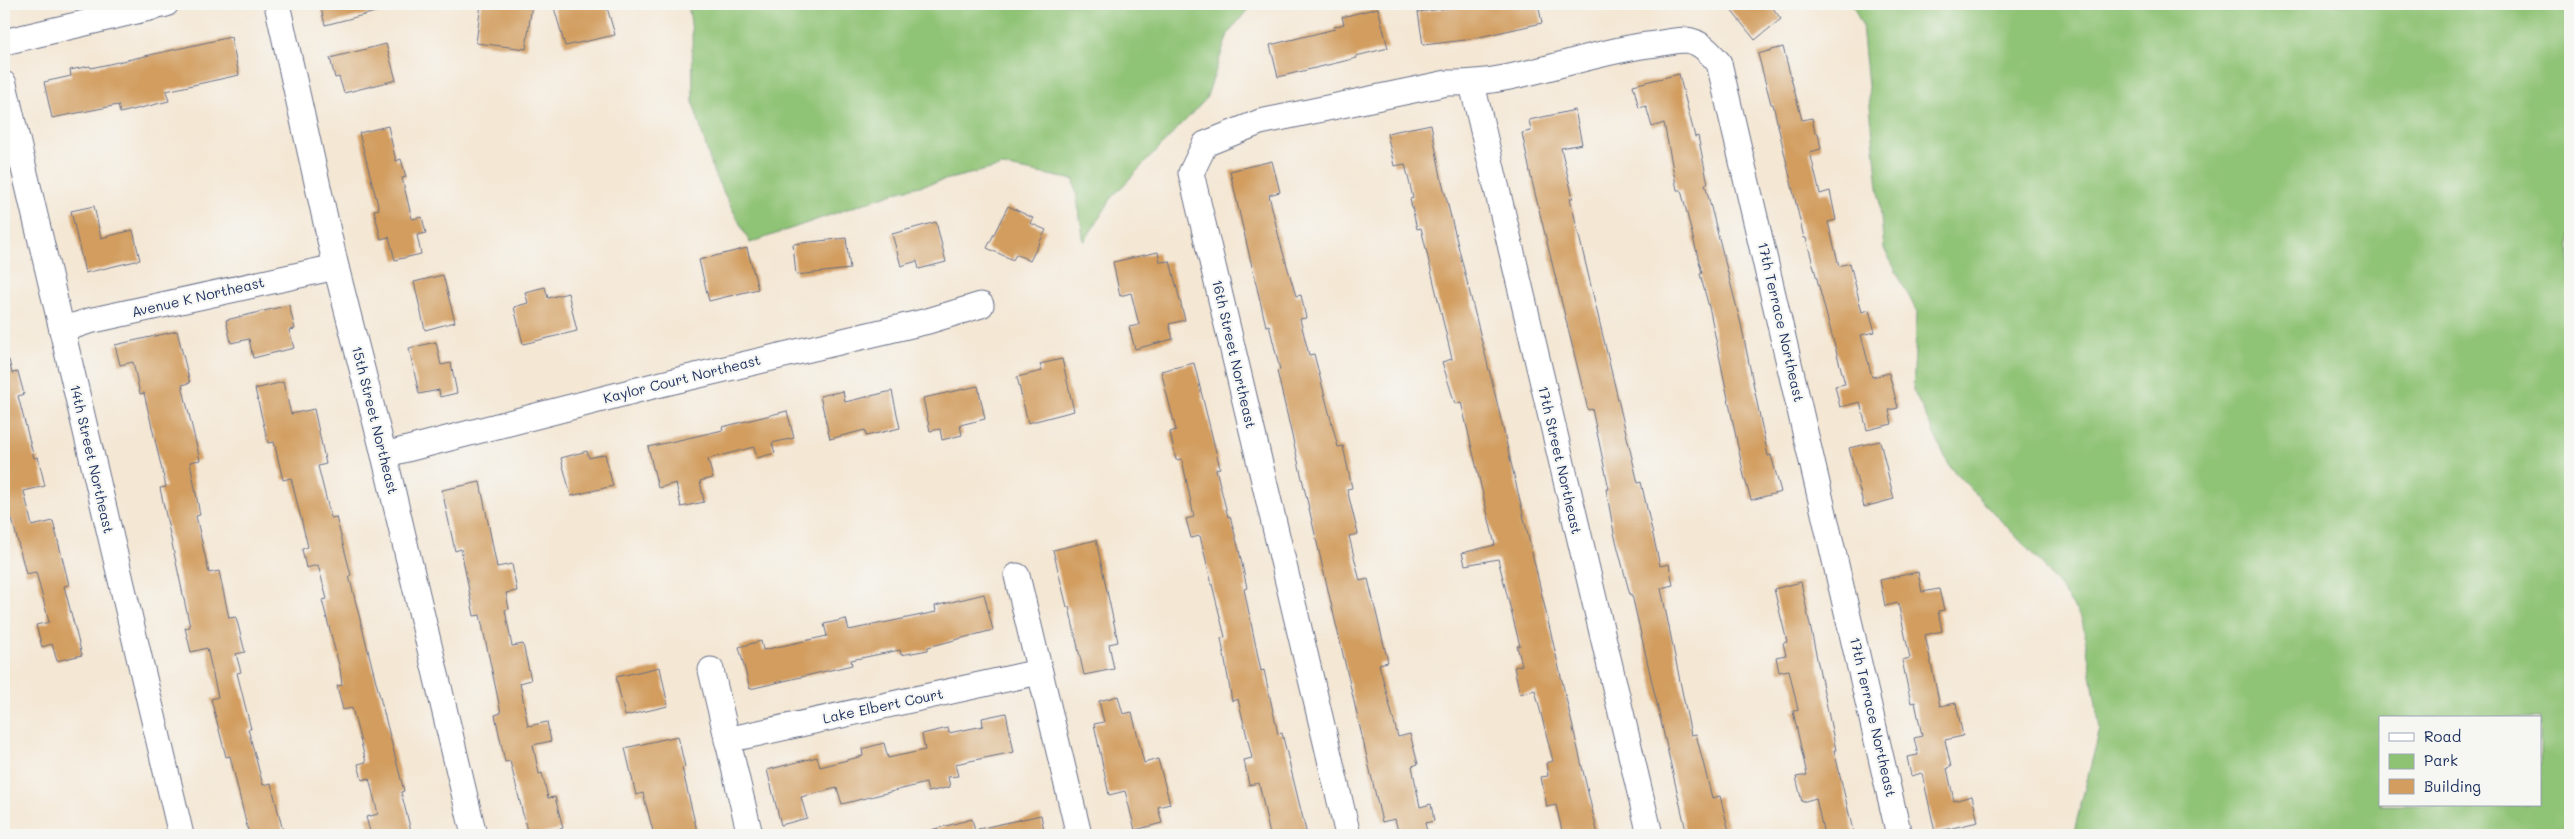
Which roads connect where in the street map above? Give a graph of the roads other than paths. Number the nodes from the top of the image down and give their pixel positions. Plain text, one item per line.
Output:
1 (166, 4) edge
2 (276, 4) edge
3 (4, 42) edge
4 (4, 84) edge
5 (1472, 84) junction
6 (336, 267) junction
7 (981, 304) dead end
8 (62, 330) junction
9 (384, 454) junction
10 (1017, 576) dead end
11 (711, 670) dead end
12 (1039, 672) junction
13 (727, 740) junction
14 (181, 835) edge
15 (474, 835) edge
16 (750, 835) edge
17 (1079, 835) edge
18 (1348, 835) edge
19 (1650, 835) edge
20 (1899, 835) edge

1 - 3 street
2 - 6 street, 15th Street Northeast
4 - 8 street, 14th Street Northeast
5 - 18 street, 16th Street Northeast
5 - 19 street, 17th Street Northeast
5 - 20 street, 17th Terrace Northeast
6 - 8 street, Avenue K Northeast
6 - 9 street, 15th Street Northeast
7 - 9 street, Kaylor Court Northeast
8 - 14 street, 14th Street Northeast
9 - 15 street, 15th Street Northeast
10 - 12 street
11 - 13 street
12 - 13 street, Lake Elbert Court
12 - 17 street
13 - 16 street

